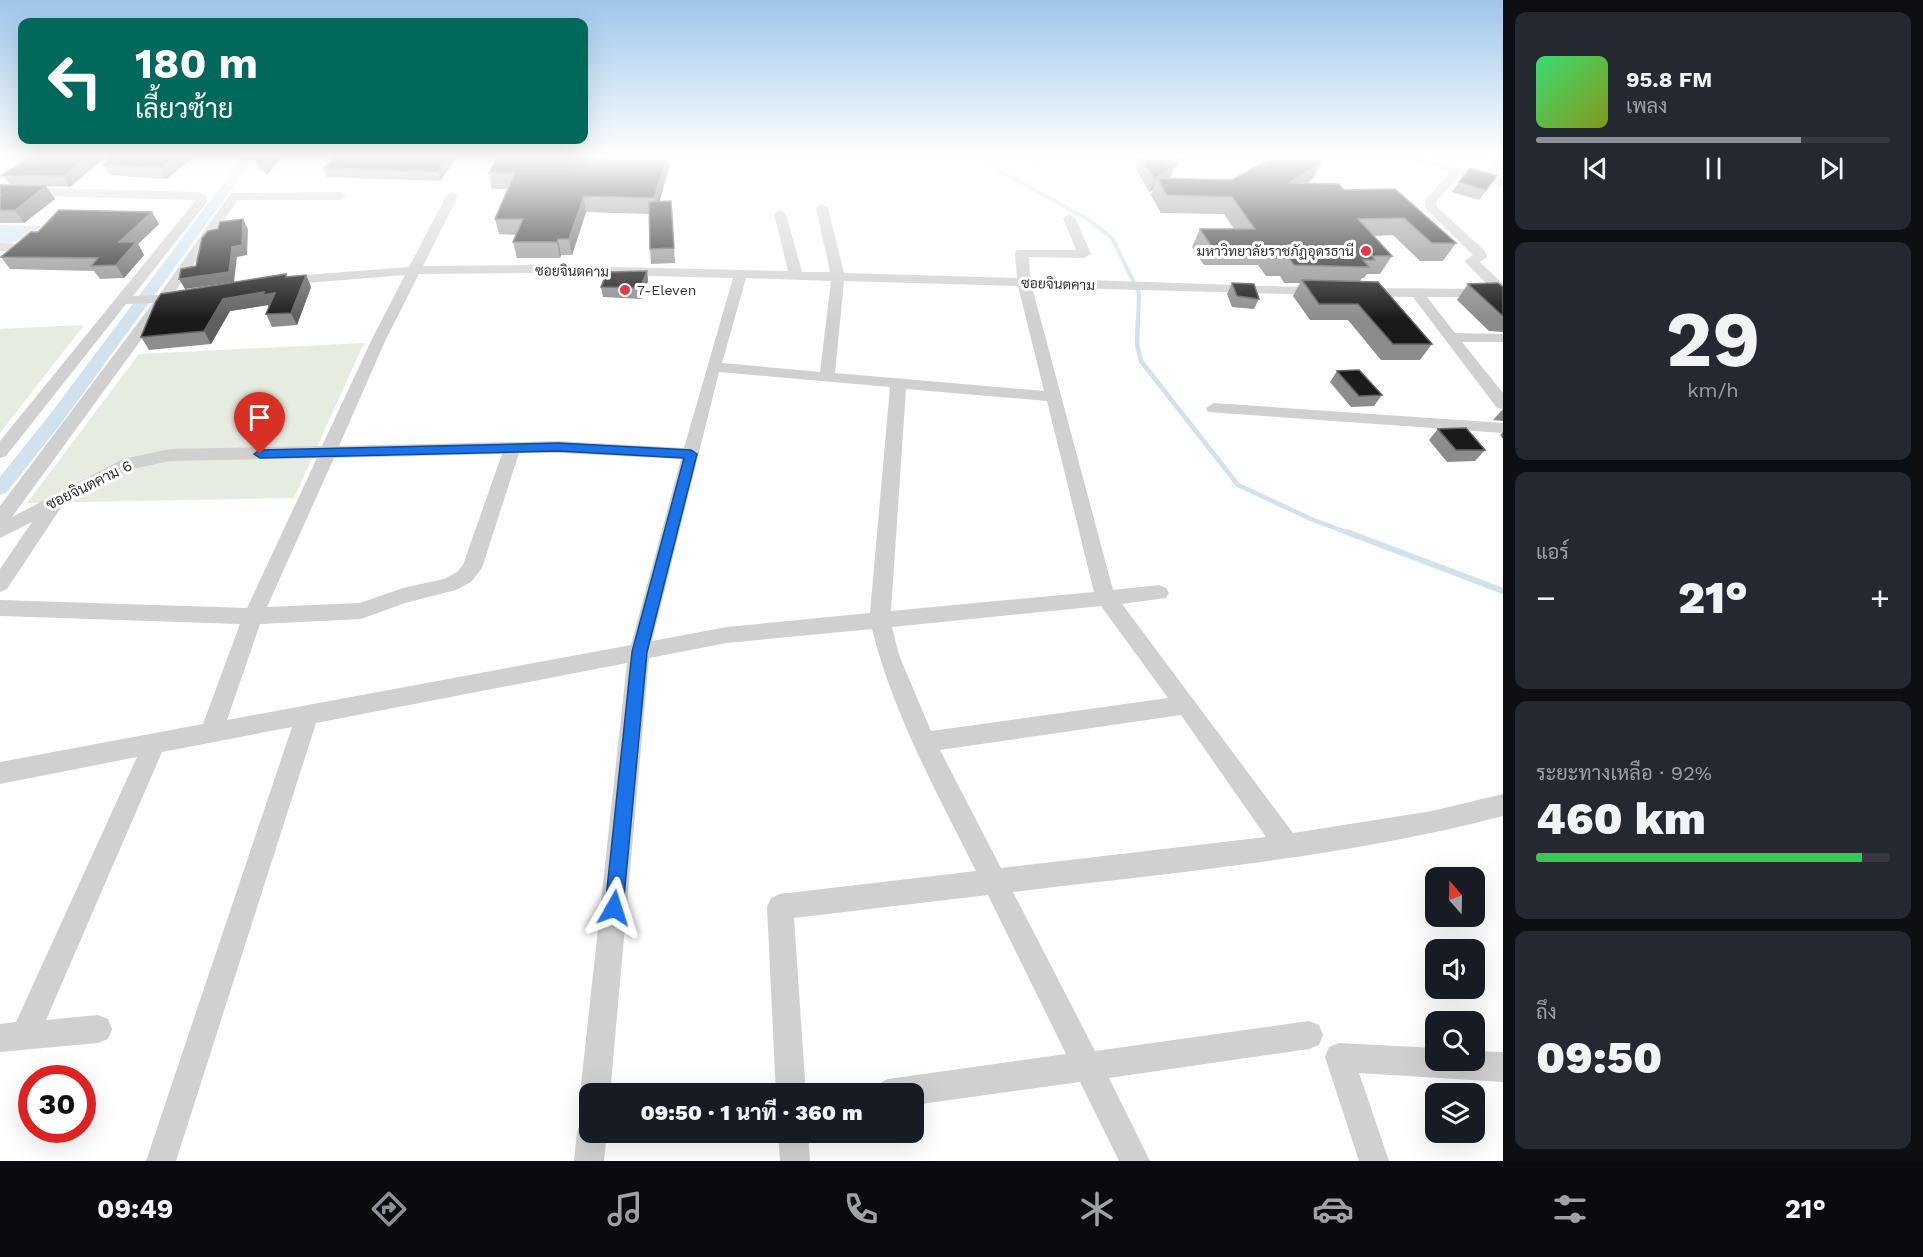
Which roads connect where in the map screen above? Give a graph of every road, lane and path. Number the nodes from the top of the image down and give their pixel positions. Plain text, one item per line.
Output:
1 (194, 211) edge
2 (223, 211) edge
3 (444, 211) edge
4 (823, 211) edge
5 (1434, 211) edge
6 (780, 214) dead end
7 (1069, 218) dead end
8 (0, 248) edge
9 (24, 249) edge
10 (412, 272) junction
11 (741, 274) junction
12 (796, 276) junction
13 (838, 276) junction
14 (272, 282) edge
15 (1024, 283) junction
16 (1417, 293) junction
17 (1488, 293) junction
18 (1503, 293) edge
19 (196, 294) edge
20 (159, 299) junction
21 (128, 300) junction
22 (1503, 309) edge
23 (1451, 337) junction
24 (1503, 339) edge
25 (713, 367) junction
26 (827, 378) junction
27 (898, 385) junction
28 (1054, 397) junction
29 (1503, 404) edge
30 (1214, 408) dead end
31 (1503, 428) edge
32 (512, 448) junction
33 (0, 452) edge
34 (328, 452) junction
35 (691, 454) junction
36 (55, 501) junction
37 (0, 519) edge
38 (0, 531) edge
39 (0, 584) edge
40 (1159, 593) dead end
41 (1105, 597) junction
42 (0, 608) edge
43 (253, 616) junction
44 (880, 620) junction
45 (639, 652) junction
46 (1186, 705) junction
47 (307, 715) junction
48 (211, 733) junction
49 (924, 742) junction
50 (155, 743) junction
51 (0, 773) edge
52 (1503, 805) edge
53 (1287, 846) junction
54 (993, 880) junction
55 (98, 1029) dead end
56 (1309, 1035) dead end
57 (12, 1037) edge
58 (1503, 1067) edge
59 (1088, 1068) junction
60 (597, 1083) edge
61 (790, 1083) edge
62 (924, 1089) edge
63 (591, 1143) edge
64 (794, 1143) edge
65 (161, 1161) edge
66 (589, 1161) edge
67 (795, 1161) edge
68 (1135, 1161) edge
69 (1374, 1161) edge

1 - 21 street
2 - 20 street
3 - 10 street
4 - 13 street
5 - 18 street
6 - 12 street
7 - 15 street
8 - 9 street
10 - 11 street, ซอยจินตคาม
10 - 14 street, ซอยจินตคาม
10 - 34 street
11 - 12 street, ซอยจินตคาม
11 - 25 street
12 - 13 street, ซอยจินตคาม
13 - 15 street, ซอยจินตคาม
13 - 26 street
15 - 16 street, ซอยจินตคาม
15 - 28 street
16 - 17 street, ซอยจินตคาม
16 - 23 street
17 - 18 street, ซอยจินตคาม
17 - 22 street
19 - 20 street
20 - 21 street
20 - 37 street
21 - 33 street
23 - 24 street
23 - 29 street
25 - 26 street
25 - 35 street
26 - 27 street
27 - 28 street
27 - 44 street
28 - 41 street
30 - 31 street
32 - 34 street, ซอยจินตคาม 6
32 - 35 street, ซอยจินตคาม 6
32 - 43 street
34 - 36 street, ซอยจินตคาม 6
34 - 43 street
35 - 45 street
36 - 38 street, ซอยจินตคาม 6
36 - 39 street
40 - 41 street
41 - 44 street
41 - 46 street
42 - 43 street
43 - 48 street
44 - 45 street
44 - 49 street
45 - 47 street
45 - 60 street
46 - 49 street
46 - 53 street
47 - 48 street
47 - 65 street
48 - 50 street
49 - 54 street
50 - 51 street
50 - 57 street
52 - 53 street
53 - 54 street
54 - 59 street
54 - 61 street
55 - 57 street
56 - 59 street
58 - 69 street
59 - 62 street
59 - 68 street
63 - 66 street
64 - 67 street

